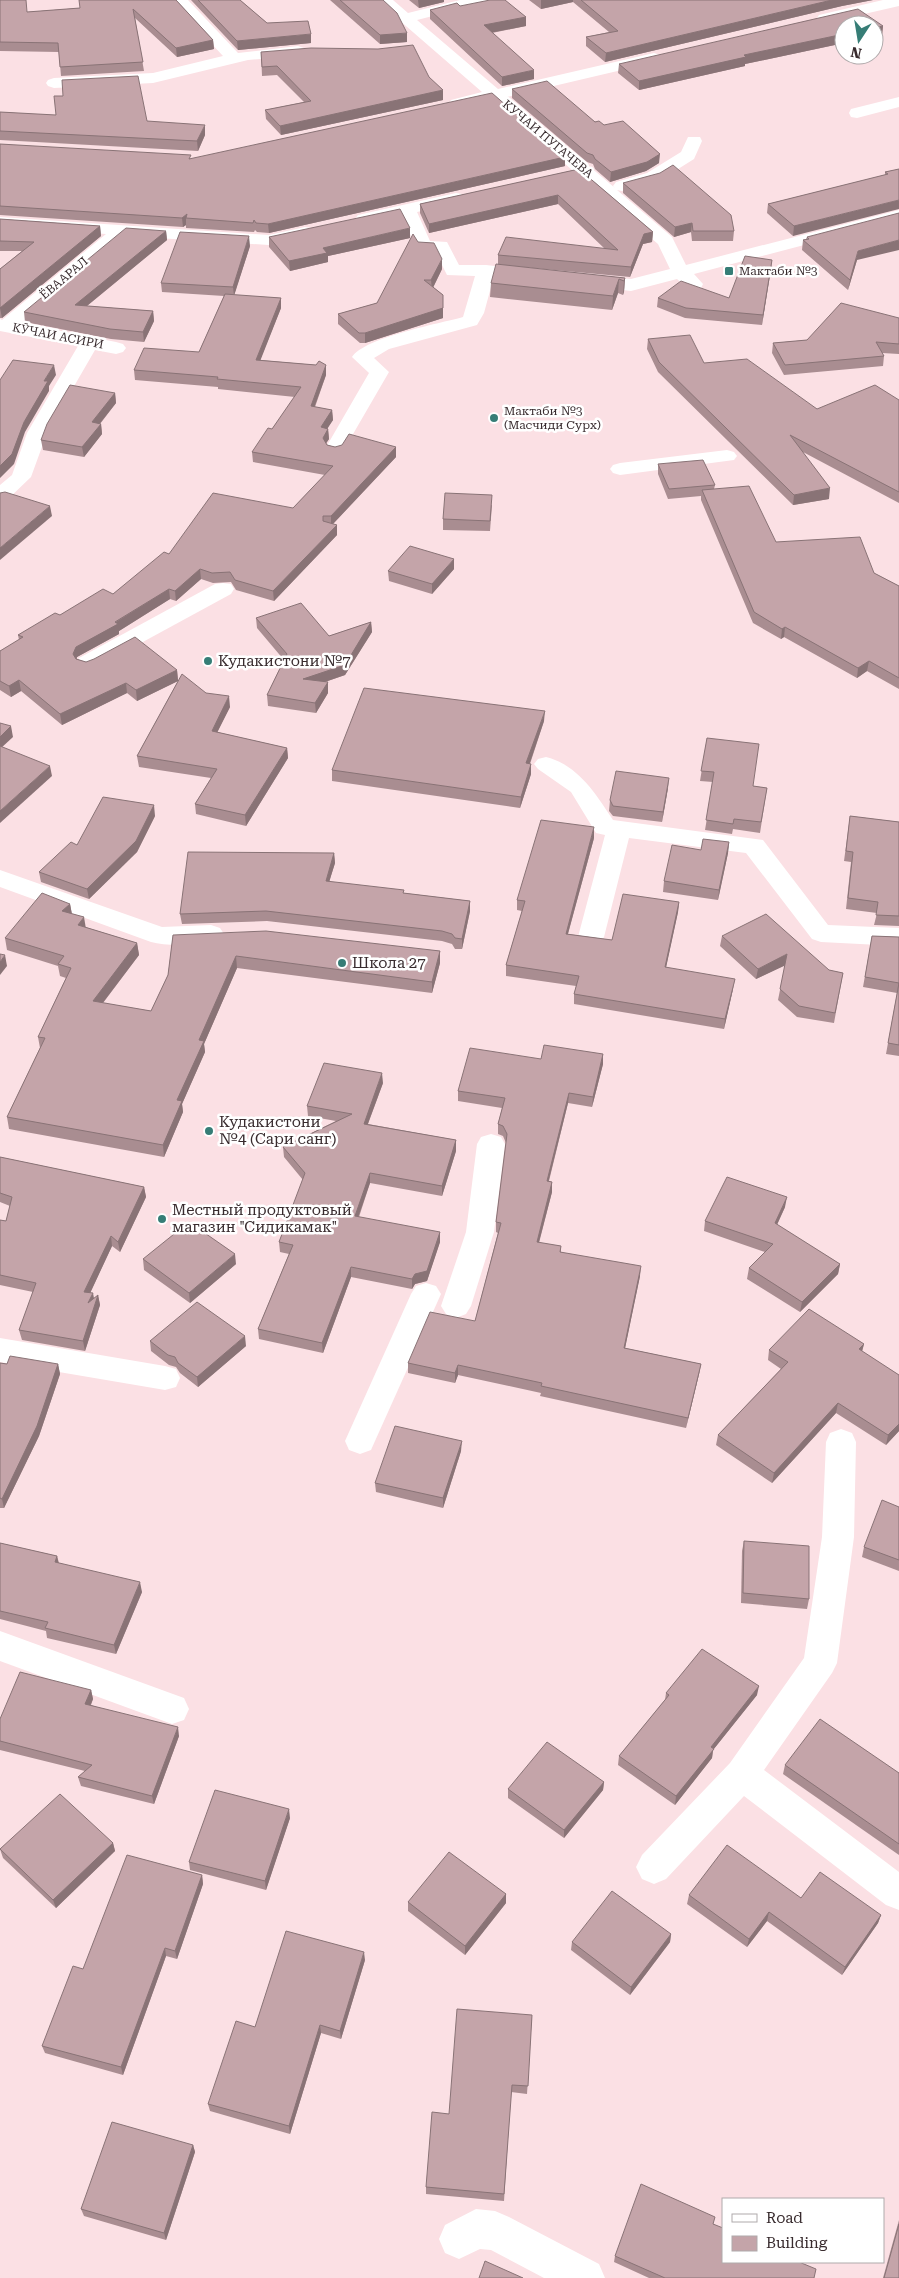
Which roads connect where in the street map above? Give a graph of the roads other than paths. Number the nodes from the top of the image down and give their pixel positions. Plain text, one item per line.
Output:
1 (179, 0) edge
2 (384, 0) edge
3 (479, 0) edge
4 (899, 1) edge
5 (405, 18) junction
6 (812, 21) edge
7 (437, 45) junction
8 (417, 47) dead end
9 (311, 50) edge
10 (668, 55) edge
11 (234, 58) junction
12 (54, 83) dead end
13 (494, 95) junction
14 (899, 102) edge
15 (437, 108) edge
16 (857, 113) dead end
17 (694, 141) dead end
18 (585, 169) junction
19 (566, 174) edge
20 (608, 190) junction
21 (472, 195) edge
22 (407, 209) junction
23 (899, 215) edge
24 (0, 222) edge
25 (352, 222) edge
26 (324, 228) edge
27 (121, 231) junction
28 (486, 270) junction
29 (681, 273) junction
30 (544, 276) edge
31 (573, 279) edge
32 (698, 288) edge
33 (3, 325) edge
34 (89, 343) junction
35 (116, 348) dead end
36 (336, 449) edge
37 (727, 456) dead end
38 (620, 469) dead end
39 (0, 496) edge
40 (223, 589) dead end
41 (87, 663) edge
42 (546, 764) dead end
43 (619, 829) junction
44 (5, 887) edge
45 (238, 933) edge
46 (591, 937) edge
47 (899, 937) edge
48 (491, 1144) dead end
49 (426, 1294) dead end
50 (456, 1306) dead end
51 (0, 1350) edge
52 (165, 1378) dead end
53 (360, 1441) dead end
54 (841, 1442) dead end
55 (0, 1646) edge
56 (172, 1709) dead end
57 (742, 1774) junction
58 (654, 1867) dead end
59 (899, 1892) edge
60 (459, 2239) dead end
61 (585, 2278) edge

1 - 11 street
2 - 5 street, КУЧАИ ПУГАЧЕВА
3 - 5 street
4 - 6 street
5 - 7 street, КУЧАИ ПУГАЧЕВА
7 - 8 street
7 - 13 street, КУЧАИ ПУГАЧЕВА
9 - 11 street
10 - 13 street
11 - 12 street
13 - 15 street
13 - 18 street, КУЧАИ ПУГАЧЕВА
14 - 16 street
17 - 20 street
18 - 19 street
18 - 20 street, КУЧАИ ПУГАЧЕВА
20 - 29 street, КУЧАИ ПУГАЧЕВА
21 - 22 street
22 - 25 street
22 - 28 street
23 - 29 street
24 - 27 street
26 - 27 street
27 - 33 street, ЁВААРАЛ
28 - 30 street
28 - 36 street
29 - 31 street
29 - 32 street, КУЧАИ ПУГАЧЕВА
33 - 34 street, КӮЧАИ АСИРИ
34 - 35 street, КӮЧАИ АСИРИ
34 - 39 street
37 - 38 street
40 - 41 street
42 - 43 street
43 - 46 street
43 - 47 street
44 - 45 street
48 - 50 street
49 - 53 street
51 - 52 street
54 - 57 street
55 - 56 street
57 - 58 street
57 - 59 street
60 - 61 street

